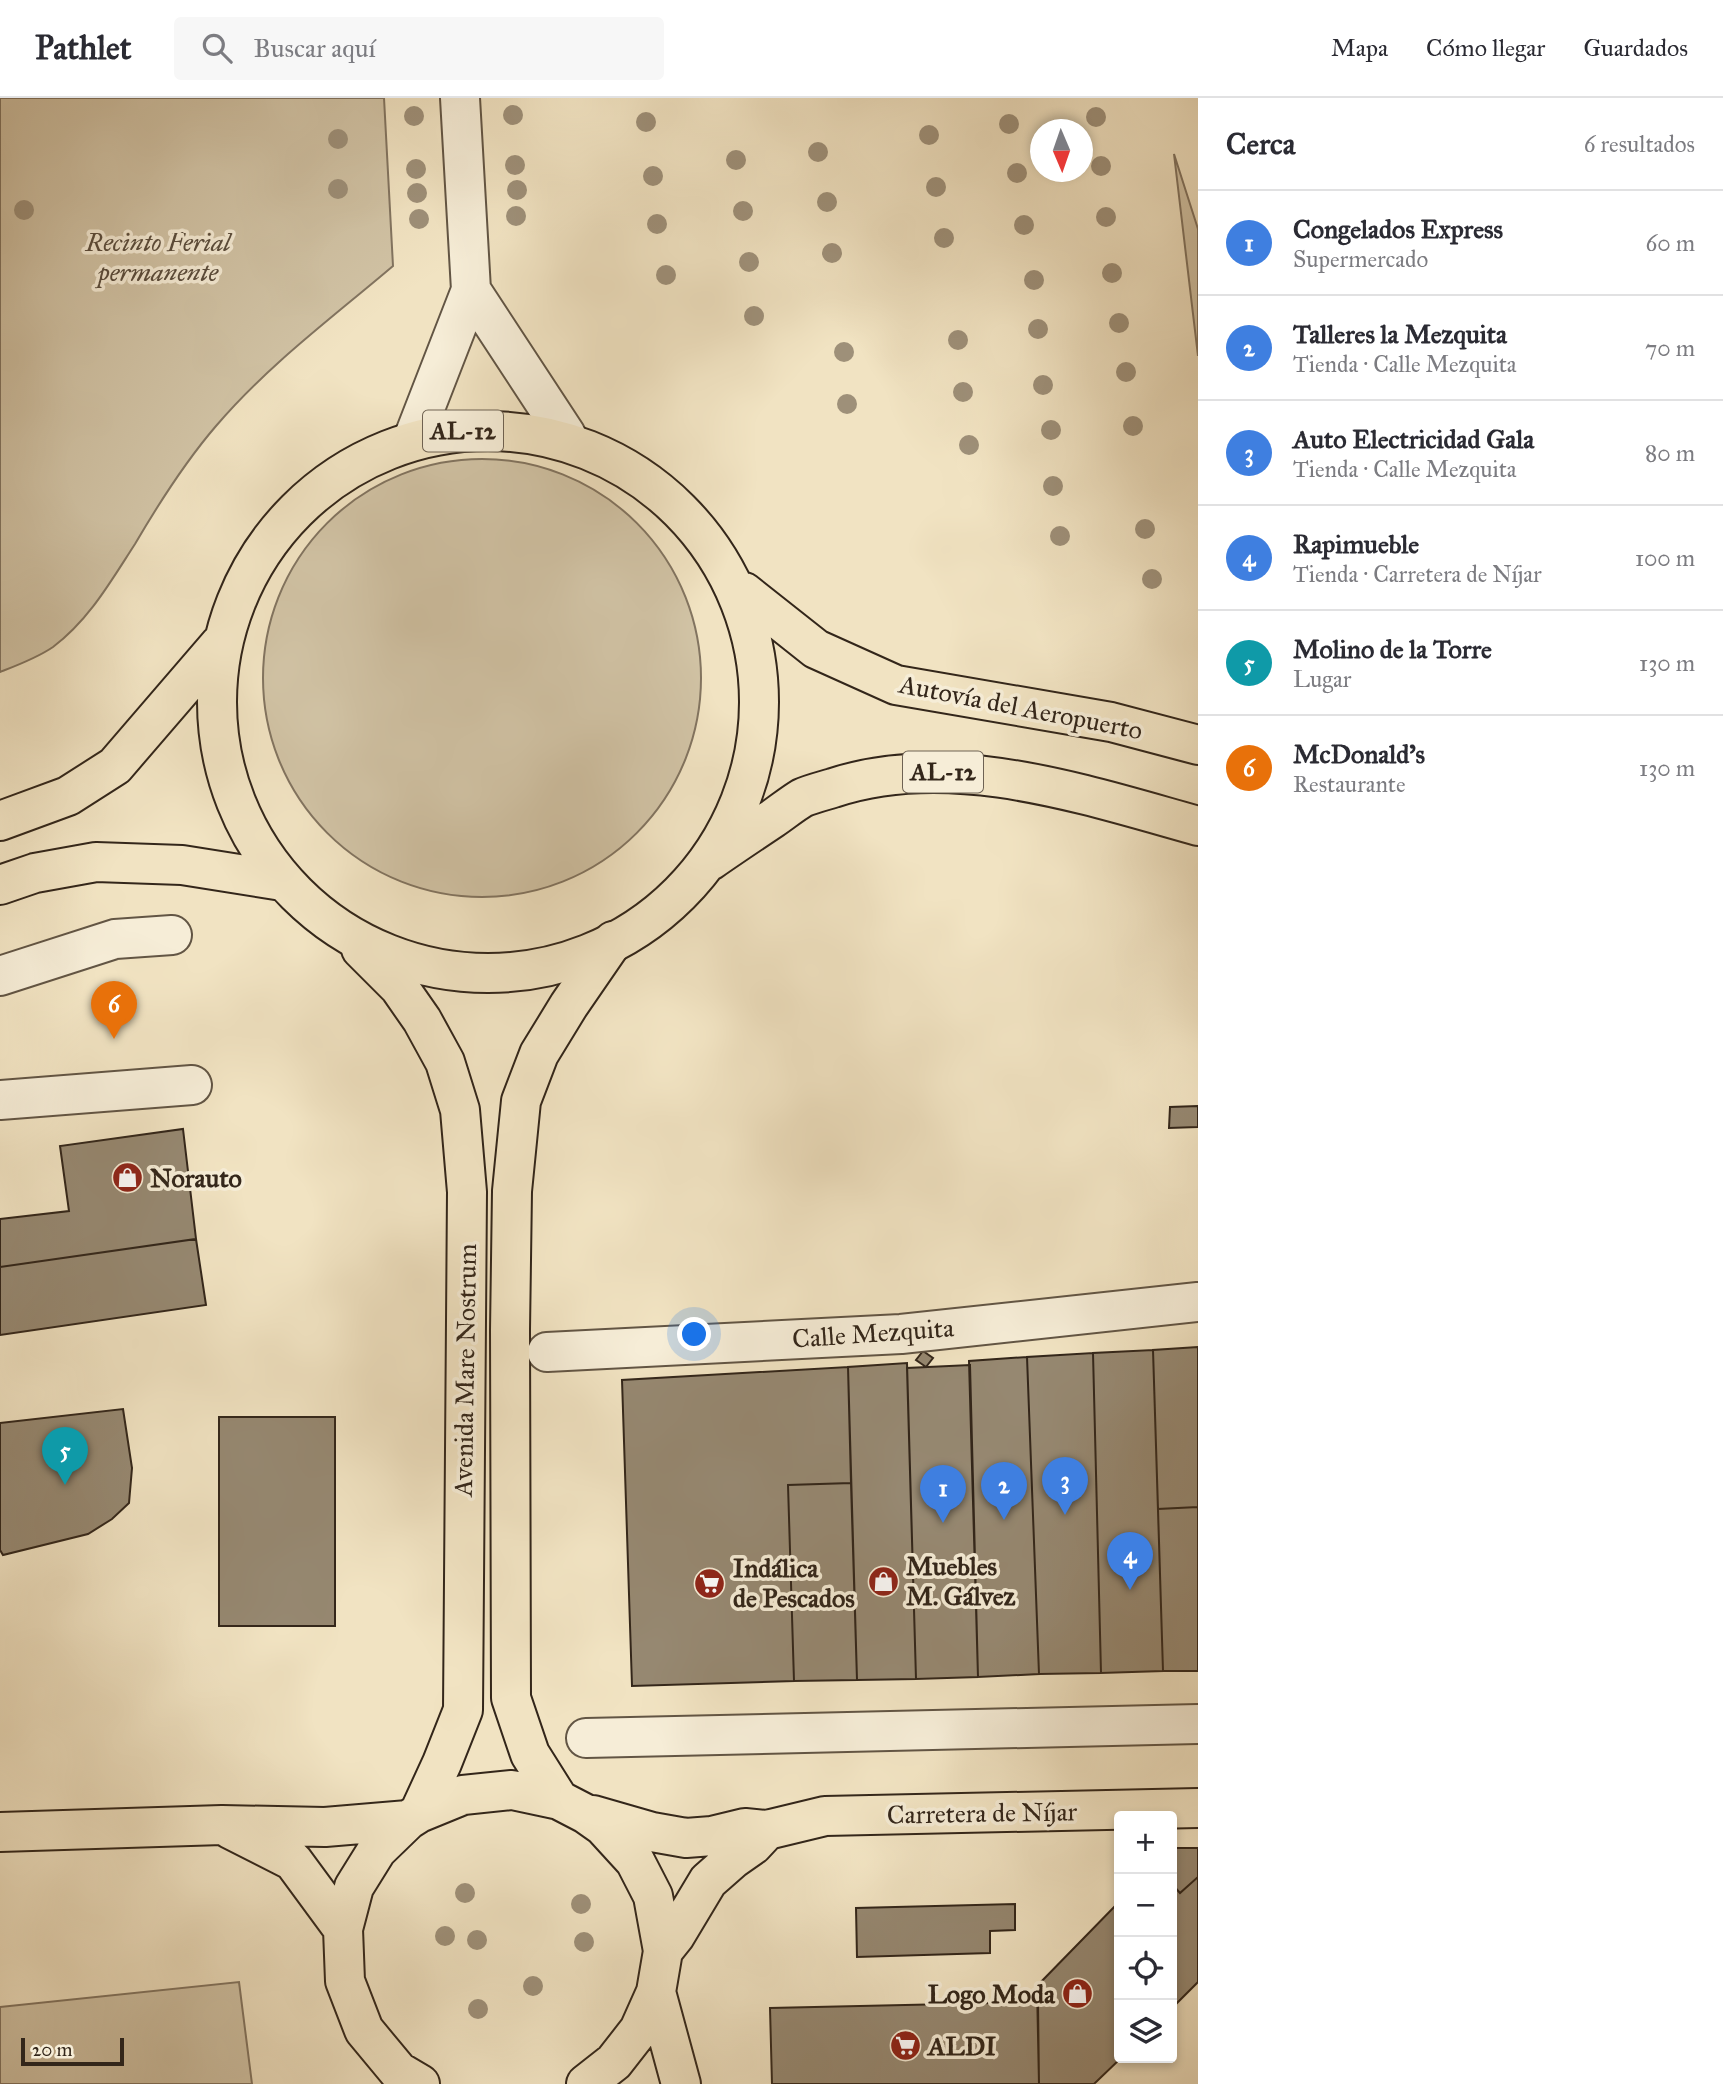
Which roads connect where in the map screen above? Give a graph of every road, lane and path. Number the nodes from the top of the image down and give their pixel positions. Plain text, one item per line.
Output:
1 (460, 98) edge
2 (471, 289) junction
3 (566, 435) junction
4 (413, 439) junction
5 (744, 592) junction
6 (220, 645) junction
7 (1198, 745) edge
8 (0, 821) edge
9 (1198, 825) edge
10 (705, 865) junction
11 (276, 880) junction
12 (0, 885) edge
13 (172, 935) dead end
14 (613, 941) junction
15 (361, 949) junction
16 (0, 976) edge
17 (192, 1085) dead end
18 (0, 1100) edge
19 (1198, 1302) edge
20 (547, 1352) dead end
21 (1198, 1724) edge
22 (586, 1738) dead end
23 (572, 1807) junction
24 (1198, 1808) edge
25 (413, 1817) junction
26 (222, 1825) junction
27 (767, 1830) junction
28 (0, 1832) edge
29 (343, 1929) junction
30 (663, 1951) junction
31 (656, 1992) junction
32 (420, 2084) edge
33 (586, 2084) edge
34 (681, 2084) edge

1 - 2 street
2 - 3 street
2 - 4 street
3 - 4 main road, AL-12
3 - 5 main road, AL-12
4 - 6 main road, AL-12
5 - 7 main road, Autovía del Aeropuerto / AL-12
5 - 10 main road, AL-12
6 - 8 main road, AL-12
6 - 11 main road, AL-12
9 - 10 main road, AL-12
10 - 14 main road, AL-12
11 - 12 main road
11 - 15 main road, AL-12
13 - 16 street
14 - 15 main road, AL-12
14 - 23 main road, Avenida Mare Nostrum
15 - 25 main road, Avenida Mare Nostrum
17 - 18 street
19 - 20 street, Calle Mezquita
21 - 22 street
23 - 25 main road, Carretera de Níjar
23 - 27 main road, Carretera de Níjar
23 - 30 main road
24 - 27 main road, Carretera de Níjar
25 - 26 main road
25 - 29 main road
26 - 28 main road
26 - 29 main road
27 - 30 main road, Carretera de Níjar
29 - 32 main road
30 - 31 main road
31 - 33 main road
31 - 34 main road

